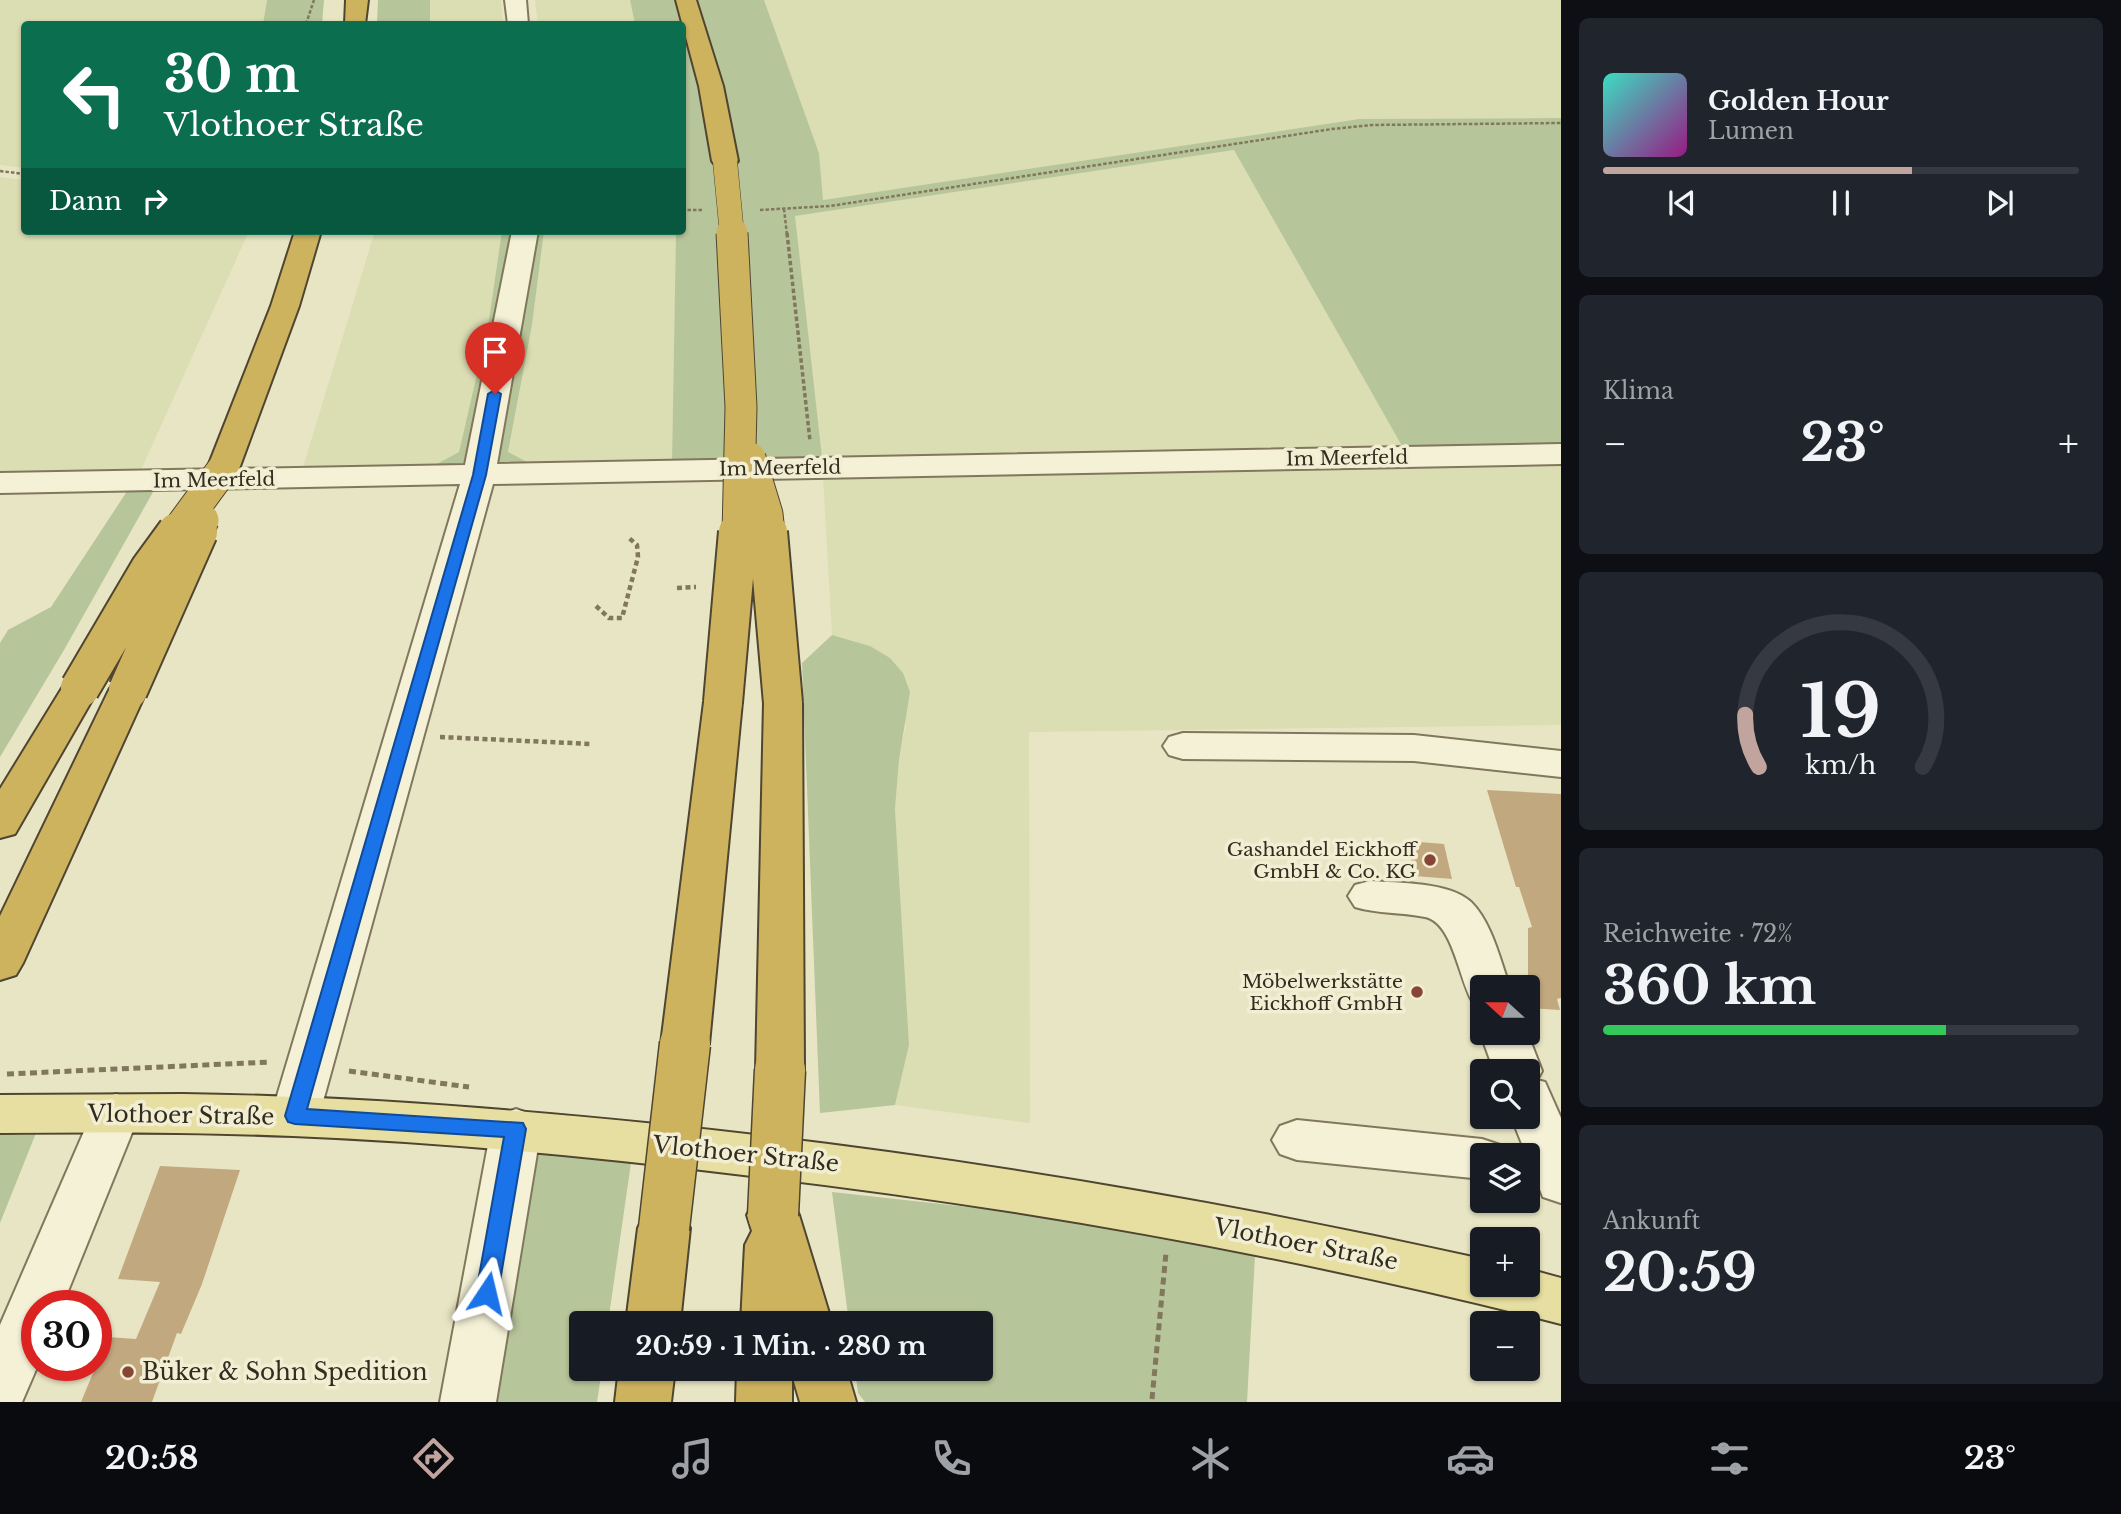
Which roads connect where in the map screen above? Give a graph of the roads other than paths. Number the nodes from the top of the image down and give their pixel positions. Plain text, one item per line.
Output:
1 (357, 0) edge
2 (516, 0) edge
3 (686, 0) edge
4 (355, 21) edge
5 (518, 21) edge
6 (307, 235) edge
7 (524, 235) edge
8 (741, 429) junction
9 (1561, 454) edge
10 (223, 469) junction
11 (479, 475) junction
12 (0, 483) edge
13 (1183, 746) dead end
14 (1561, 764) edge
15 (0, 824) edge
16 (1370, 896) dead end
17 (0, 962) edge
18 (1482, 975) edge
19 (116, 1113) junction
20 (0, 1114) edge
21 (295, 1116) junction
22 (516, 1129) junction
23 (1537, 1129) edge
24 (1297, 1140) dead end
25 (1470, 1158) edge
26 (1548, 1170) edge
27 (773, 1215) junction
28 (1470, 1279) edge
29 (1540, 1296) edge
30 (1561, 1301) edge
31 (654, 1311) edge
32 (769, 1311) edge
33 (801, 1311) edge
34 (645, 1381) edge
35 (765, 1381) edge
36 (822, 1381) edge
37 (0, 1389) edge
38 (468, 1402) edge
39 (643, 1402) edge
40 (764, 1402) edge
41 (828, 1402) edge

1 - 4 highway
2 - 5 street
3 - 8 highway, bridge
6 - 10 highway
7 - 11 street
8 - 27 highway, bridge
8 - 31 highway, bridge
9 - 11 street, Im Meerfeld
10 - 15 highway, bridge
10 - 17 highway, bridge
11 - 12 street, Im Meerfeld
11 - 21 street
13 - 14 street
16 - 18 street
19 - 20 main road, Vlothoer Straße
19 - 21 main road, Vlothoer Straße
19 - 37 street
21 - 22 main road, Vlothoer Straße
22 - 28 main road, Vlothoer Straße
22 - 38 street
23 - 26 street
24 - 25 street
27 - 32 highway
27 - 33 highway
29 - 30 main road
34 - 39 highway
35 - 40 highway
36 - 41 highway

